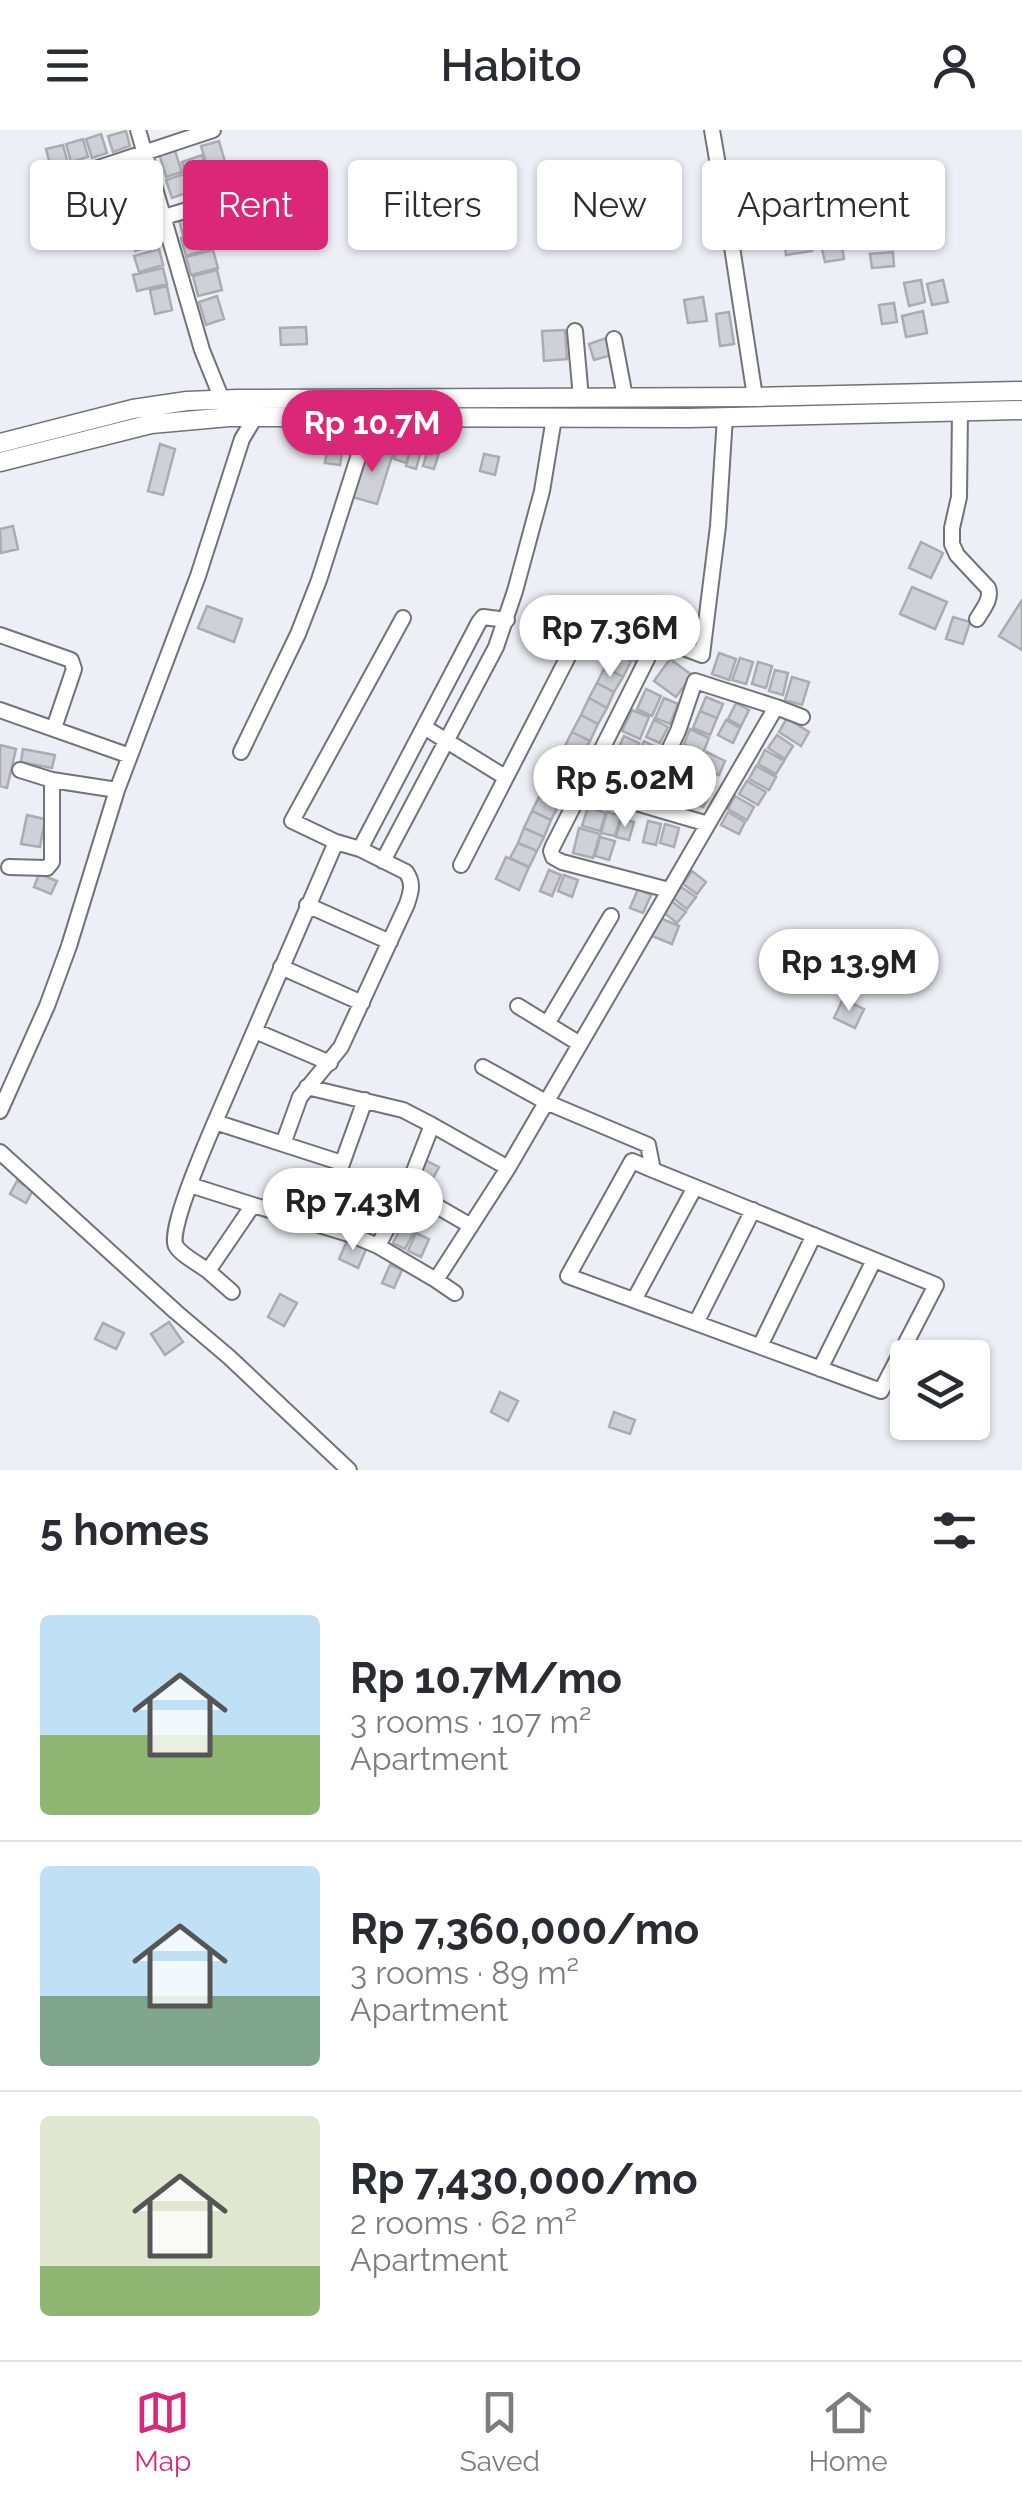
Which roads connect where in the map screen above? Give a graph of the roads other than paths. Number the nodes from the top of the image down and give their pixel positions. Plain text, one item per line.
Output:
1 (138, 130) edge
2 (212, 130) edge
3 (712, 130) edge
4 (145, 154) junction
5 (126, 160) edge
6 (183, 211) edge
7 (164, 217) junction
8 (575, 331) dead end
9 (614, 339) dead end
10 (1022, 390) edge
11 (625, 397) junction
12 (755, 397) junction
13 (581, 398) junction
14 (267, 400) junction
15 (225, 408) junction
16 (1022, 410) edge
17 (960, 411) junction
18 (371, 417) junction
19 (725, 417) junction
20 (254, 418) junction
21 (554, 418) junction
22 (0, 443) edge
23 (0, 462) edge
24 (403, 618) dead end
25 (977, 618) dead end
26 (507, 620) junction
27 (0, 635) edge
28 (573, 647) dead end
29 (702, 655) junction
30 (695, 681) junction
31 (776, 707) junction
32 (0, 710) edge
33 (802, 716) dead end
34 (424, 727) junction
35 (54, 728) junction
36 (446, 741) junction
37 (241, 752) dead end
38 (130, 756) junction
39 (20, 770) dead end
40 (505, 777) junction
41 (52, 780) junction
42 (582, 789) junction
43 (116, 790) junction
44 (643, 805) junction
45 (708, 824) junction
46 (336, 842) junction
47 (360, 849) junction
48 (383, 860) junction
49 (461, 865) dead end
50 (8, 867) dead end
51 (669, 890) junction
52 (308, 905) junction
53 (611, 916) dead end
54 (390, 942) junction
55 (281, 968) junction
56 (362, 1003) junction
57 (518, 1006) dead end
58 (547, 1024) junction
59 (254, 1031) junction
60 (580, 1044) junction
61 (330, 1062) junction
62 (483, 1068) dead end
63 (307, 1086) junction
64 (365, 1100) junction
65 (546, 1102) junction
66 (0, 1111) edge
67 (215, 1122) junction
68 (432, 1125) junction
69 (282, 1144) junction
70 (0, 1152) edge
71 (342, 1163) junction
72 (508, 1168) junction
73 (653, 1170) junction
74 (190, 1186) junction
75 (695, 1187) junction
76 (407, 1189) junction
77 (253, 1206) junction
78 (753, 1210) junction
79 (320, 1226) junction
80 (471, 1226) junction
81 (814, 1235) junction
82 (378, 1246) junction
83 (874, 1260) junction
84 (208, 1271) junction
85 (436, 1280) junction
86 (232, 1292) dead end
87 (455, 1293) dead end
88 (634, 1300) junction
89 (696, 1323) junction
90 (760, 1346) junction
91 (820, 1369) junction
92 (349, 1470) edge

1 - 4 street
2 - 4 street
3 - 12 street
4 - 5 street
4 - 7 street
6 - 7 street
7 - 15 street
8 - 13 street
9 - 11 street
10 - 12 street
11 - 12 street
11 - 13 street
13 - 14 street
14 - 15 street
14 - 20 street
15 - 20 street
15 - 22 street
15 - 23 street
16 - 17 street
17 - 19 street
17 - 25 street
18 - 20 street
18 - 21 street
18 - 37 street
19 - 21 street
19 - 29 street
20 - 38 street
21 - 26 street
24 - 46 street
26 - 34 street
26 - 36 street
27 - 35 street
28 - 40 street
29 - 30 street
29 - 42 street
30 - 31 street
30 - 44 street
31 - 33 street
31 - 45 street
32 - 35 street
34 - 36 street
34 - 47 street
35 - 38 street
36 - 40 street
36 - 48 street
38 - 43 street
39 - 41 street
40 - 49 street
41 - 43 street
41 - 50 street
42 - 44 street
42 - 51 street
43 - 66 street
44 - 45 street
45 - 51 street
46 - 47 street
46 - 52 street
47 - 48 street
48 - 54 street
51 - 60 street
52 - 54 street
52 - 55 street
53 - 58 street
54 - 56 street
55 - 56 street
55 - 59 street
56 - 61 street
57 - 58 street
58 - 60 street
59 - 61 street
59 - 67 street
60 - 65 street
61 - 63 street
62 - 65 street
63 - 64 street
63 - 69 street
64 - 68 street
64 - 71 street
65 - 72 street
65 - 73 street
67 - 69 street
67 - 74 street
68 - 72 street
68 - 76 street
69 - 71 street
70 - 92 street
71 - 79 street
72 - 80 street
73 - 75 street
73 - 88 street
74 - 77 street
74 - 84 street
75 - 78 street
75 - 88 street
76 - 80 street
76 - 82 street
77 - 79 street
77 - 84 street
78 - 81 street
78 - 89 street
79 - 82 street
80 - 85 street
81 - 83 street
81 - 90 street
82 - 85 street
83 - 91 street
83 - 91 street
84 - 86 street
85 - 87 street
88 - 89 street
89 - 90 street
90 - 91 street

